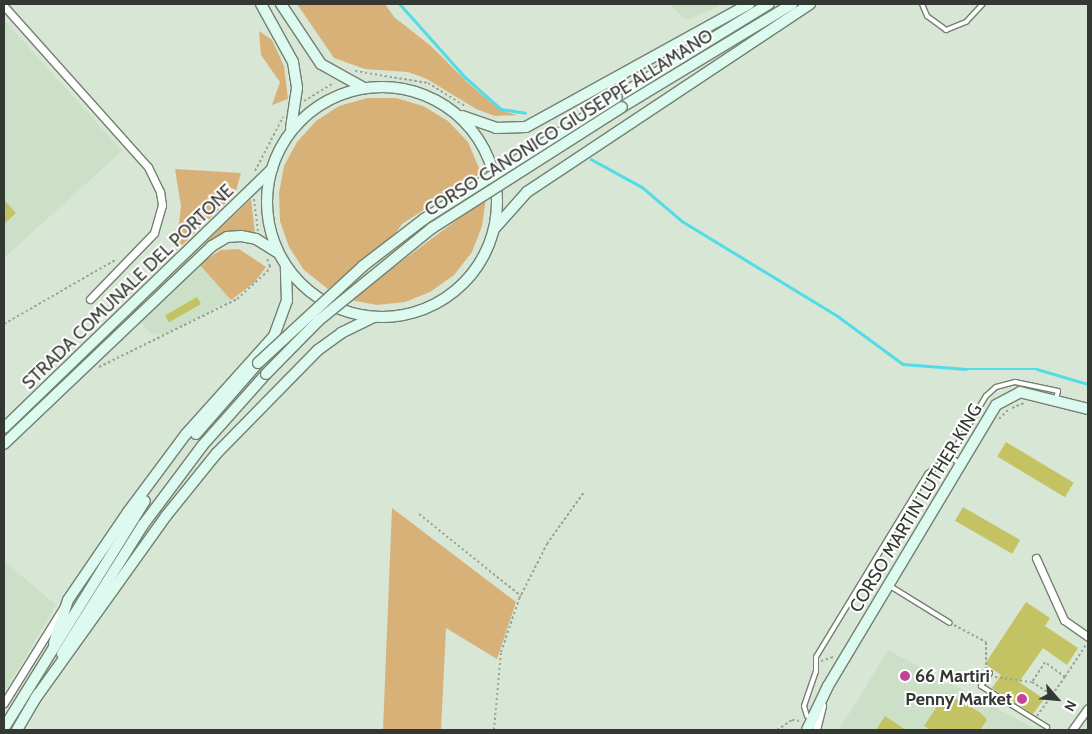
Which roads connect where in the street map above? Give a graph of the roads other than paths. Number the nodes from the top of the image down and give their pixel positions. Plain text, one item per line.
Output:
1 (261, 4) edge
2 (281, 4) edge
3 (749, 4) edge
4 (769, 4) edge
5 (792, 4) edge
6 (810, 4) edge
7 (922, 4) edge
8 (983, 4) edge
9 (4, 6) edge
10 (364, 88) junction
11 (453, 112) junction
12 (290, 130) junction
13 (272, 168) junction
14 (494, 229) junction
15 (278, 253) junction
16 (285, 265) junction
17 (90, 299) dead end
18 (374, 317) junction
19 (1056, 400) junction
20 (1088, 409) edge
21 (4, 428) edge
22 (4, 444) edge
23 (950, 457) junction
24 (961, 464) junction
25 (1036, 558) dead end
26 (888, 586) junction
27 (68, 600) junction
28 (950, 622) road end
29 (1088, 637) edge
30 (54, 643) junction
31 (990, 673) road end
32 (828, 686) junction
33 (35, 699) junction
34 (4, 703) edge
35 (1088, 708) edge
36 (806, 715) junction
37 (4, 728) edge
38 (1047, 728) dead end
39 (17, 730) edge
40 (799, 730) edge
41 (807, 730) edge
42 (816, 730) edge
43 (1072, 730) edge

1 - 12 street
2 - 10 street
3 - 11 street, CORSO CANONICO GIUSEPPE ALLAMANO
4 - 30 street, CORSO CANONICO GIUSEPPE ALLAMANO, bridge
5 - 33 street, CORSO CANONICO GIUSEPPE ALLAMANO, bridge
6 - 14 street, CORSO CANONICO GIUSEPPE ALLAMANO
7 - 8 lane
9 - 17 street
10 - 11 street
10 - 12 street
11 - 14 street
12 - 13 street
13 - 15 street
13 - 21 street, STRADA COMUNALE DEL PORTONE
14 - 18 street
15 - 16 street
15 - 22 street, STRADA COMUNALE DEL PORTONE
16 - 18 street
16 - 27 street, CORSO CANONICO GIUSEPPE ALLAMANO
18 - 33 street, CORSO CANONICO GIUSEPPE ALLAMANO
19 - 20 street, CORSO MARTIN LUTHER KING
19 - 23 lane
19 - 24 street, CORSO MARTIN LUTHER KING
23 - 24 lane
23 - 36 lane
24 - 26 street, CORSO MARTIN LUTHER KING
25 - 29 street
26 - 28 lane
26 - 32 street, CORSO MARTIN LUTHER KING
27 - 30 street, CORSO CANONICO GIUSEPPE ALLAMANO
27 - 34 street, CORSO CANONICO GIUSEPPE ALLAMANO
30 - 37 street, CORSO CANONICO GIUSEPPE ALLAMANO
31 - 38 lane
32 - 36 street, CORSO MARTIN LUTHER KING
32 - 41 street, CORSO MARTIN LUTHER KING
32 - 42 street
33 - 39 street, CORSO CANONICO GIUSEPPE ALLAMANO
35 - 43 street
36 - 40 street, CORSO MARTIN LUTHER KING

